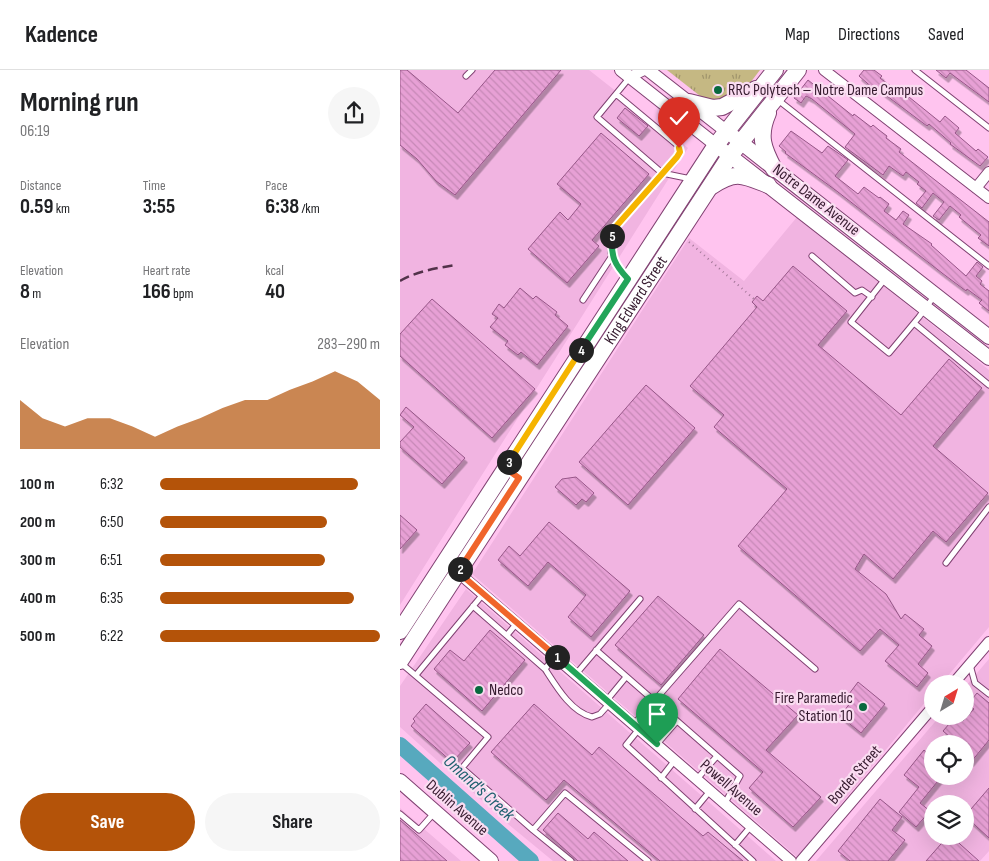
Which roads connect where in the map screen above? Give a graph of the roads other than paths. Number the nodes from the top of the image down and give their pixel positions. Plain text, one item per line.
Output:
1 (472, 70) edge
2 (644, 70) edge
3 (648, 70) edge
4 (775, 70) edge
5 (798, 70) edge
6 (824, 70) edge
7 (915, 70) edge
8 (626, 73) edge
9 (466, 76) dead end
10 (763, 86) junction
11 (616, 94) junction
12 (774, 101) junction
13 (689, 102) junction
14 (989, 128) edge
15 (726, 131) junction
16 (740, 142) junction
17 (716, 145) junction
18 (730, 156) junction
19 (774, 169) junction
20 (989, 172) edge
21 (662, 173) junction
22 (693, 180) junction
23 (768, 185) junction
24 (710, 187) junction
25 (976, 188) junction
26 (989, 198) edge
27 (612, 256) junction
28 (812, 256) dead end
29 (989, 266) edge
30 (886, 278) junction
31 (628, 279) junction
32 (935, 295) junction
33 (872, 297) junction
34 (583, 300) dead end
35 (925, 308) junction
36 (914, 323) junction
37 (989, 337) edge
38 (989, 358) edge
39 (989, 384) edge
40 (505, 468) junction
41 (519, 478) junction
42 (989, 507) edge
43 (946, 563) dead end
44 (451, 567) junction
45 (484, 593) junction
46 (640, 599) dead end
47 (473, 606) junction
48 (518, 623) junction
49 (400, 631) edge
50 (507, 636) junction
51 (989, 642) edge
52 (596, 650) junction
53 (402, 655) edge
54 (555, 656) junction
55 (970, 664) junction
56 (545, 668) junction
57 (815, 669) dead end
58 (576, 674) junction
59 (416, 675) junction
60 (961, 675) edge
61 (626, 677) junction
62 (989, 694) edge
63 (654, 701) junction
64 (608, 702) junction
65 (924, 717) edge
66 (677, 721) junction
67 (637, 726) junction
68 (657, 744) junction
69 (717, 756) junction
70 (675, 760) junction
71 (661, 778) junction
72 (697, 779) junction
73 (400, 781) edge
74 (710, 790) junction
75 (725, 804) junction
76 (695, 809) junction
77 (435, 812) junction
78 (400, 814) edge
79 (751, 826) junction
80 (533, 830) junction
81 (735, 845) junction
82 (491, 861) edge
83 (571, 861) edge
84 (648, 861) edge
85 (753, 861) edge
86 (799, 861) edge

1 - 9 lane
2 - 8 street
3 - 13 street, Notre Dame Avenue
4 - 10 main road, King Edward Street
5 - 12 main road, King Edward Street
6 - 25 street
7 - 14 lane
8 - 11 lane
8 - 17 street, Notre Dame Avenue
10 - 13 main road
10 - 15 main road, King Edward Street
11 - 21 lane
11 - 21 lane
12 - 16 main road, King Edward Street
12 - 19 main road
12 - 29 lane
13 - 15 street, Notre Dame Avenue
15 - 16 main road, Notre Dame Avenue
15 - 17 main road, King Edward Street
16 - 18 main road, King Edward Street
16 - 19 main road, Notre Dame Avenue
17 - 18 main road, Notre Dame Avenue
17 - 22 main road, King Edward Street
18 - 23 main road, Notre Dame Avenue
18 - 24 main road, King Edward Street
19 - 32 main road, Notre Dame Avenue
20 - 25 street
21 - 22 lane
21 - 27 lane
22 - 31 main road, King Edward Street
23 - 24 main road
23 - 30 main road, Notre Dame Avenue
24 - 41 main road, King Edward Street
25 - 26 street
27 - 31 lane
27 - 34 lane
28 - 33 lane
30 - 33 lane
30 - 35 main road, Notre Dame Avenue
31 - 40 main road, King Edward Street
32 - 35 lane
32 - 37 main road, Notre Dame Avenue
33 - 36 lane
35 - 36 lane
35 - 38 main road, Notre Dame Avenue
36 - 39 lane
40 - 41 main road
40 - 44 main road, King Edward Street
41 - 44 main road, King Edward Street
42 - 43 lane
44 - 45 street, Powell Avenue
44 - 49 main road, King Edward Street
44 - 53 main road, King Edward Street
45 - 47 lane
45 - 48 street, Powell Avenue
46 - 52 lane
47 - 50 lane
47 - 59 lane
48 - 50 lane
48 - 54 street, Powell Avenue
50 - 56 lane
51 - 55 street
52 - 58 lane
52 - 61 lane
53 - 59 lane
54 - 56 lane
54 - 58 street, Powell Avenue
55 - 60 street
55 - 62 lane
56 - 64 lane
57 - 63 lane
58 - 64 street, Powell Avenue
59 - 80 lane
61 - 63 lane
61 - 64 lane
63 - 66 lane
63 - 67 lane
64 - 67 street, Powell Avenue
65 - 86 street, Border Street
66 - 68 lane
66 - 69 lane
67 - 68 street, Powell Avenue
67 - 71 lane
68 - 70 street, Powell Avenue
69 - 72 lane
69 - 75 lane
70 - 71 lane
70 - 72 street, Powell Avenue
71 - 76 lane
72 - 74 street, Powell Avenue
73 - 77 main road, Dublin Avenue
74 - 75 street, Powell Avenue
74 - 76 lane
75 - 79 street, Powell Avenue
76 - 81 lane
77 - 78 lane
77 - 82 main road, Dublin Avenue
79 - 81 lane
79 - 86 street, Powell Avenue
80 - 83 lane
80 - 84 lane
81 - 85 lane

